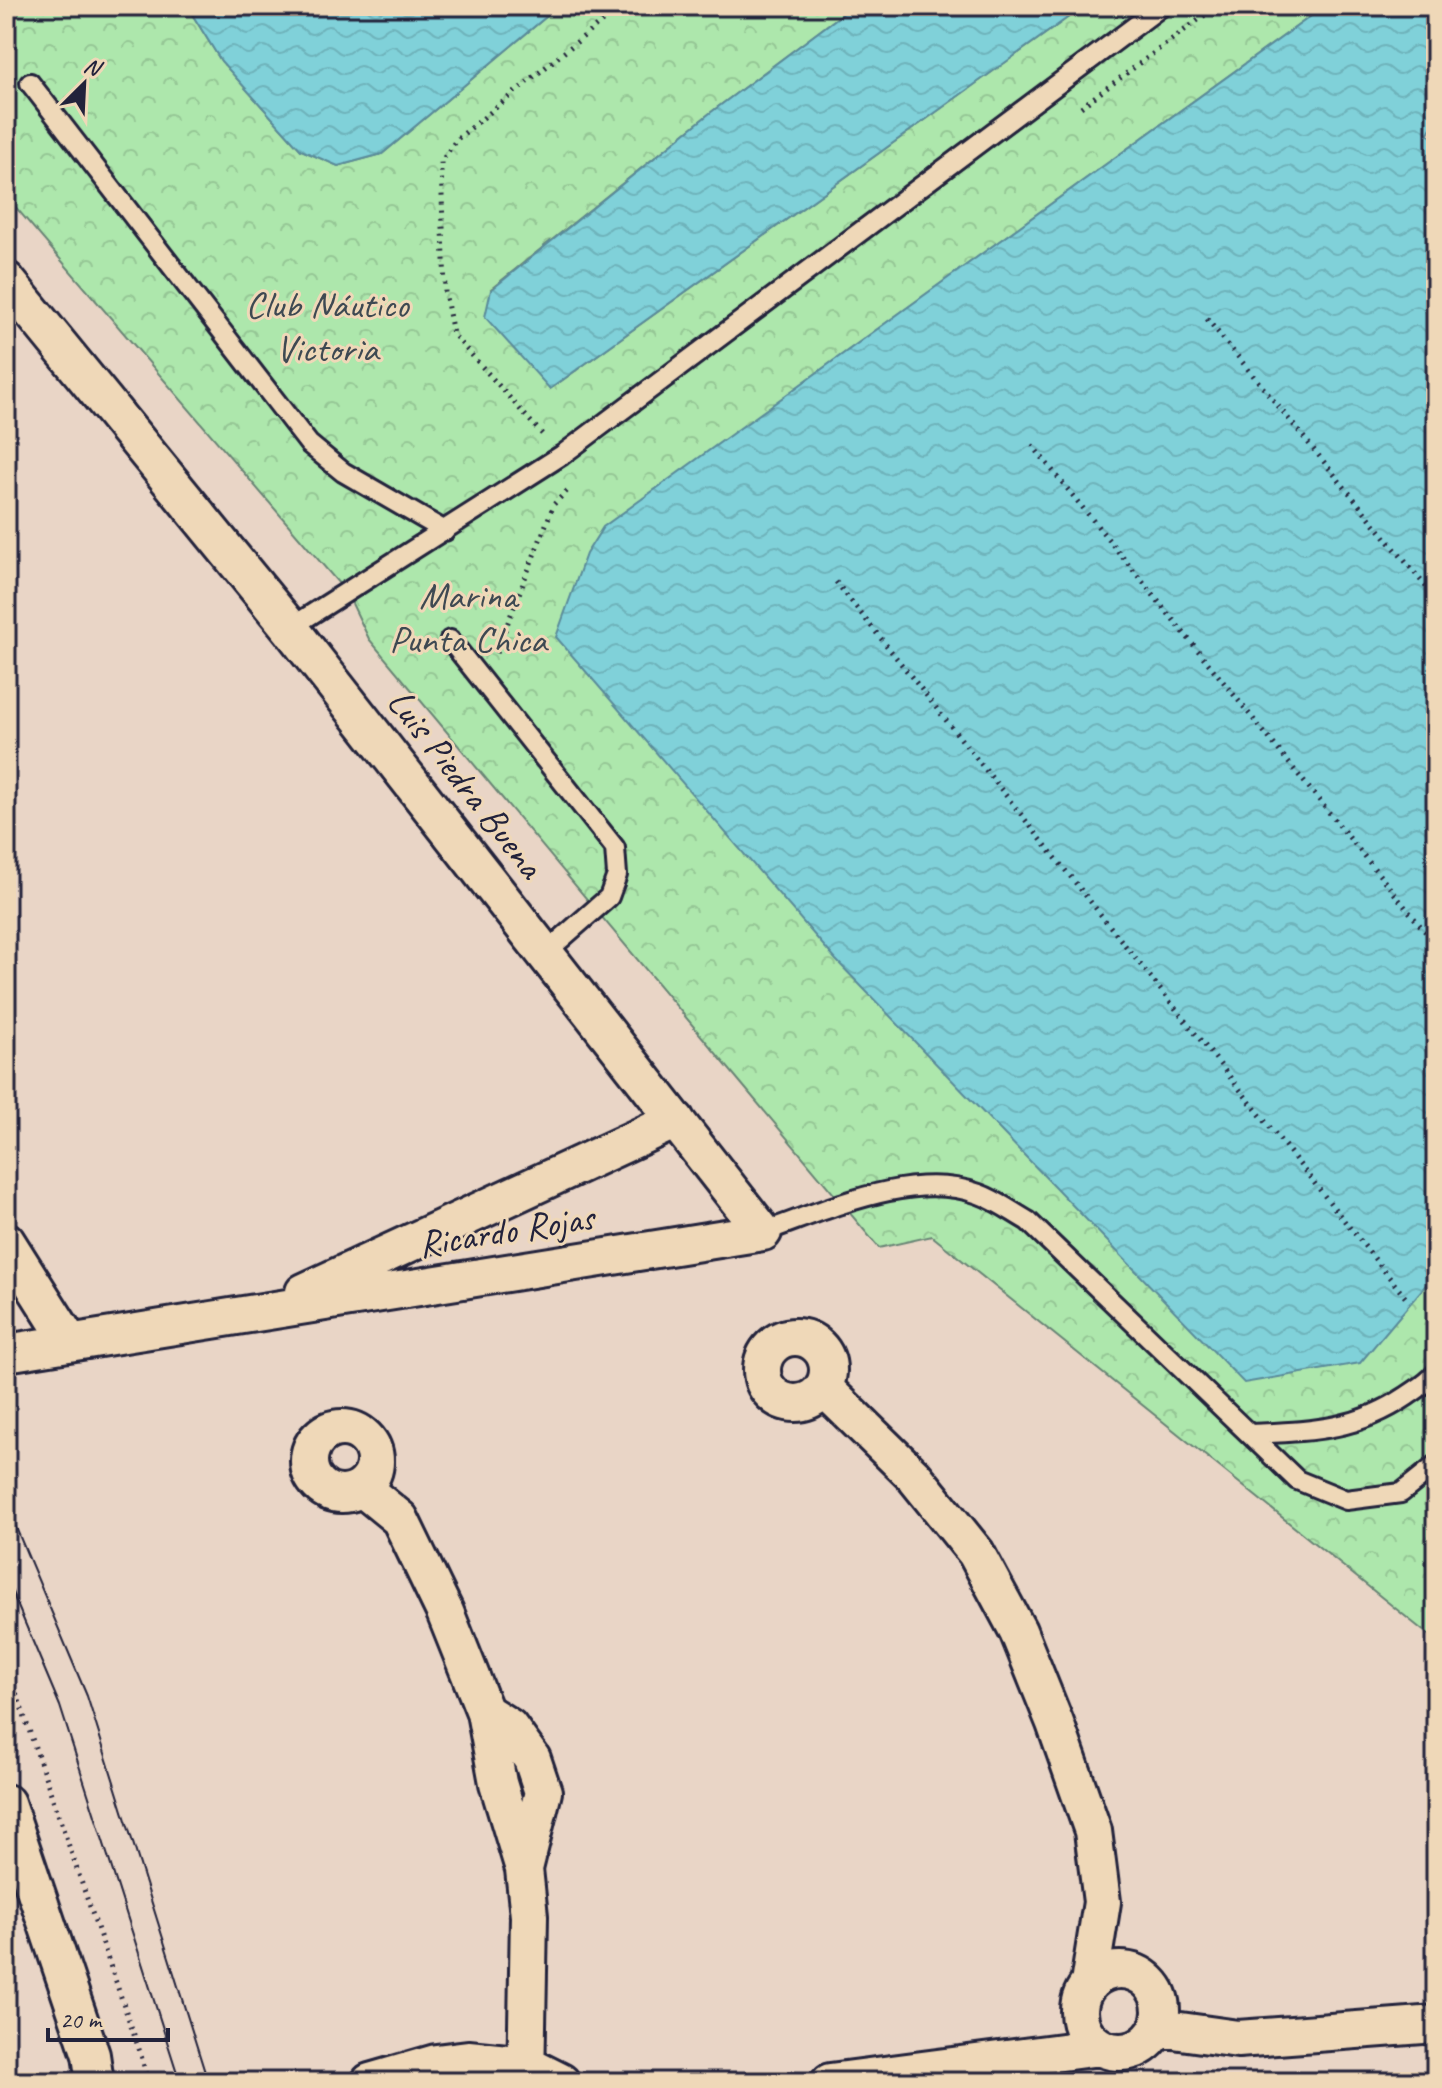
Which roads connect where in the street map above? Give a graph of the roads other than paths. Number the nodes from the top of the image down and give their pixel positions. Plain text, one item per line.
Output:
1 (1162, 6) edge
2 (30, 83) dead end
3 (6, 280) edge
4 (445, 531) junction
5 (290, 628) junction
6 (450, 640) dead end
7 (545, 953) junction
8 (676, 1120) junction
9 (763, 1232) junction
10 (6, 1241) edge
11 (262, 1311) junction
12 (69, 1341) junction
13 (6, 1353) edge
14 (1436, 1373) edge
15 (823, 1387) dead end
16 (1251, 1434) junction
17 (1436, 1465) edge
18 (362, 1488) dead end
19 (6, 1803) edge
20 (1084, 1992) junction
21 (1436, 2024) edge
22 (1159, 2028) junction
23 (1100, 2047) junction
24 (1012, 2060) junction
25 (527, 2074) edge
26 (382, 2081) edge
27 (95, 2082) edge
28 (561, 2082) edge
29 (830, 2082) edge

1 - 4 lane
2 - 4 lane
3 - 5 street, Luis Piedra Buena
4 - 5 lane
5 - 7 street, Luis Piedra Buena
6 - 7 lane
7 - 8 street, Luis Piedra Buena
8 - 9 street, Luis Piedra Buena
8 - 11 street, Ricardo Rojas
9 - 11 street, Ricardo Rojas
9 - 16 lane
10 - 12 street
11 - 12 street, Ricardo Rojas
12 - 13 street, Ricardo Rojas
14 - 16 lane
15 - 20 street
16 - 17 lane
18 - 25 street
19 - 27 street
20 - 22 street
20 - 23 street
20 - 24 street
21 - 22 street
22 - 23 street
23 - 24 street
24 - 29 street
25 - 26 street
25 - 28 street

